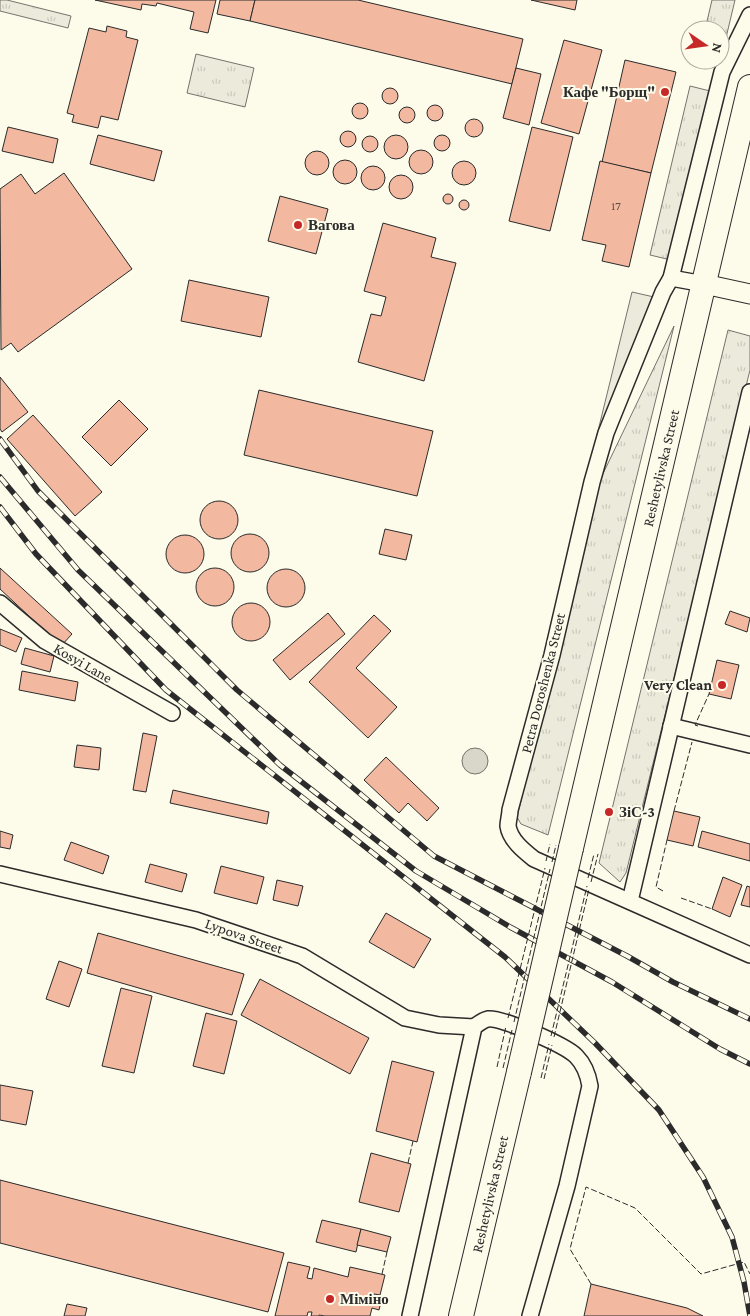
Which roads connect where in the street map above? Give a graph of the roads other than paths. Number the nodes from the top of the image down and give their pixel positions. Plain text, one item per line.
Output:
1 (750, 15) edge
2 (750, 87) edge
3 (671, 278) junction
4 (704, 284) junction
5 (750, 294) edge
6 (750, 392) edge
7 (0, 603) edge
8 (172, 713) dead end
9 (671, 726) junction
10 (750, 745) edge
11 (0, 874) edge
12 (630, 901) junction
13 (750, 955) edge
14 (474, 1027) junction
15 (410, 1316) edge
16 (461, 1316) edge
17 (530, 1316) edge

1 - 3 street
2 - 4 main road, Reshetylivska Street
3 - 4 street
3 - 12 street, Petra Doroshenka Street
4 - 5 street
4 - 16 main road, Reshetylivska Street, bridge
6 - 9 street
7 - 8 street, Kosyi Lane
9 - 10 street
9 - 12 street
11 - 14 street, Lypova Street
12 - 13 street, Petra Doroshenka Street
14 - 15 street
14 - 17 street

